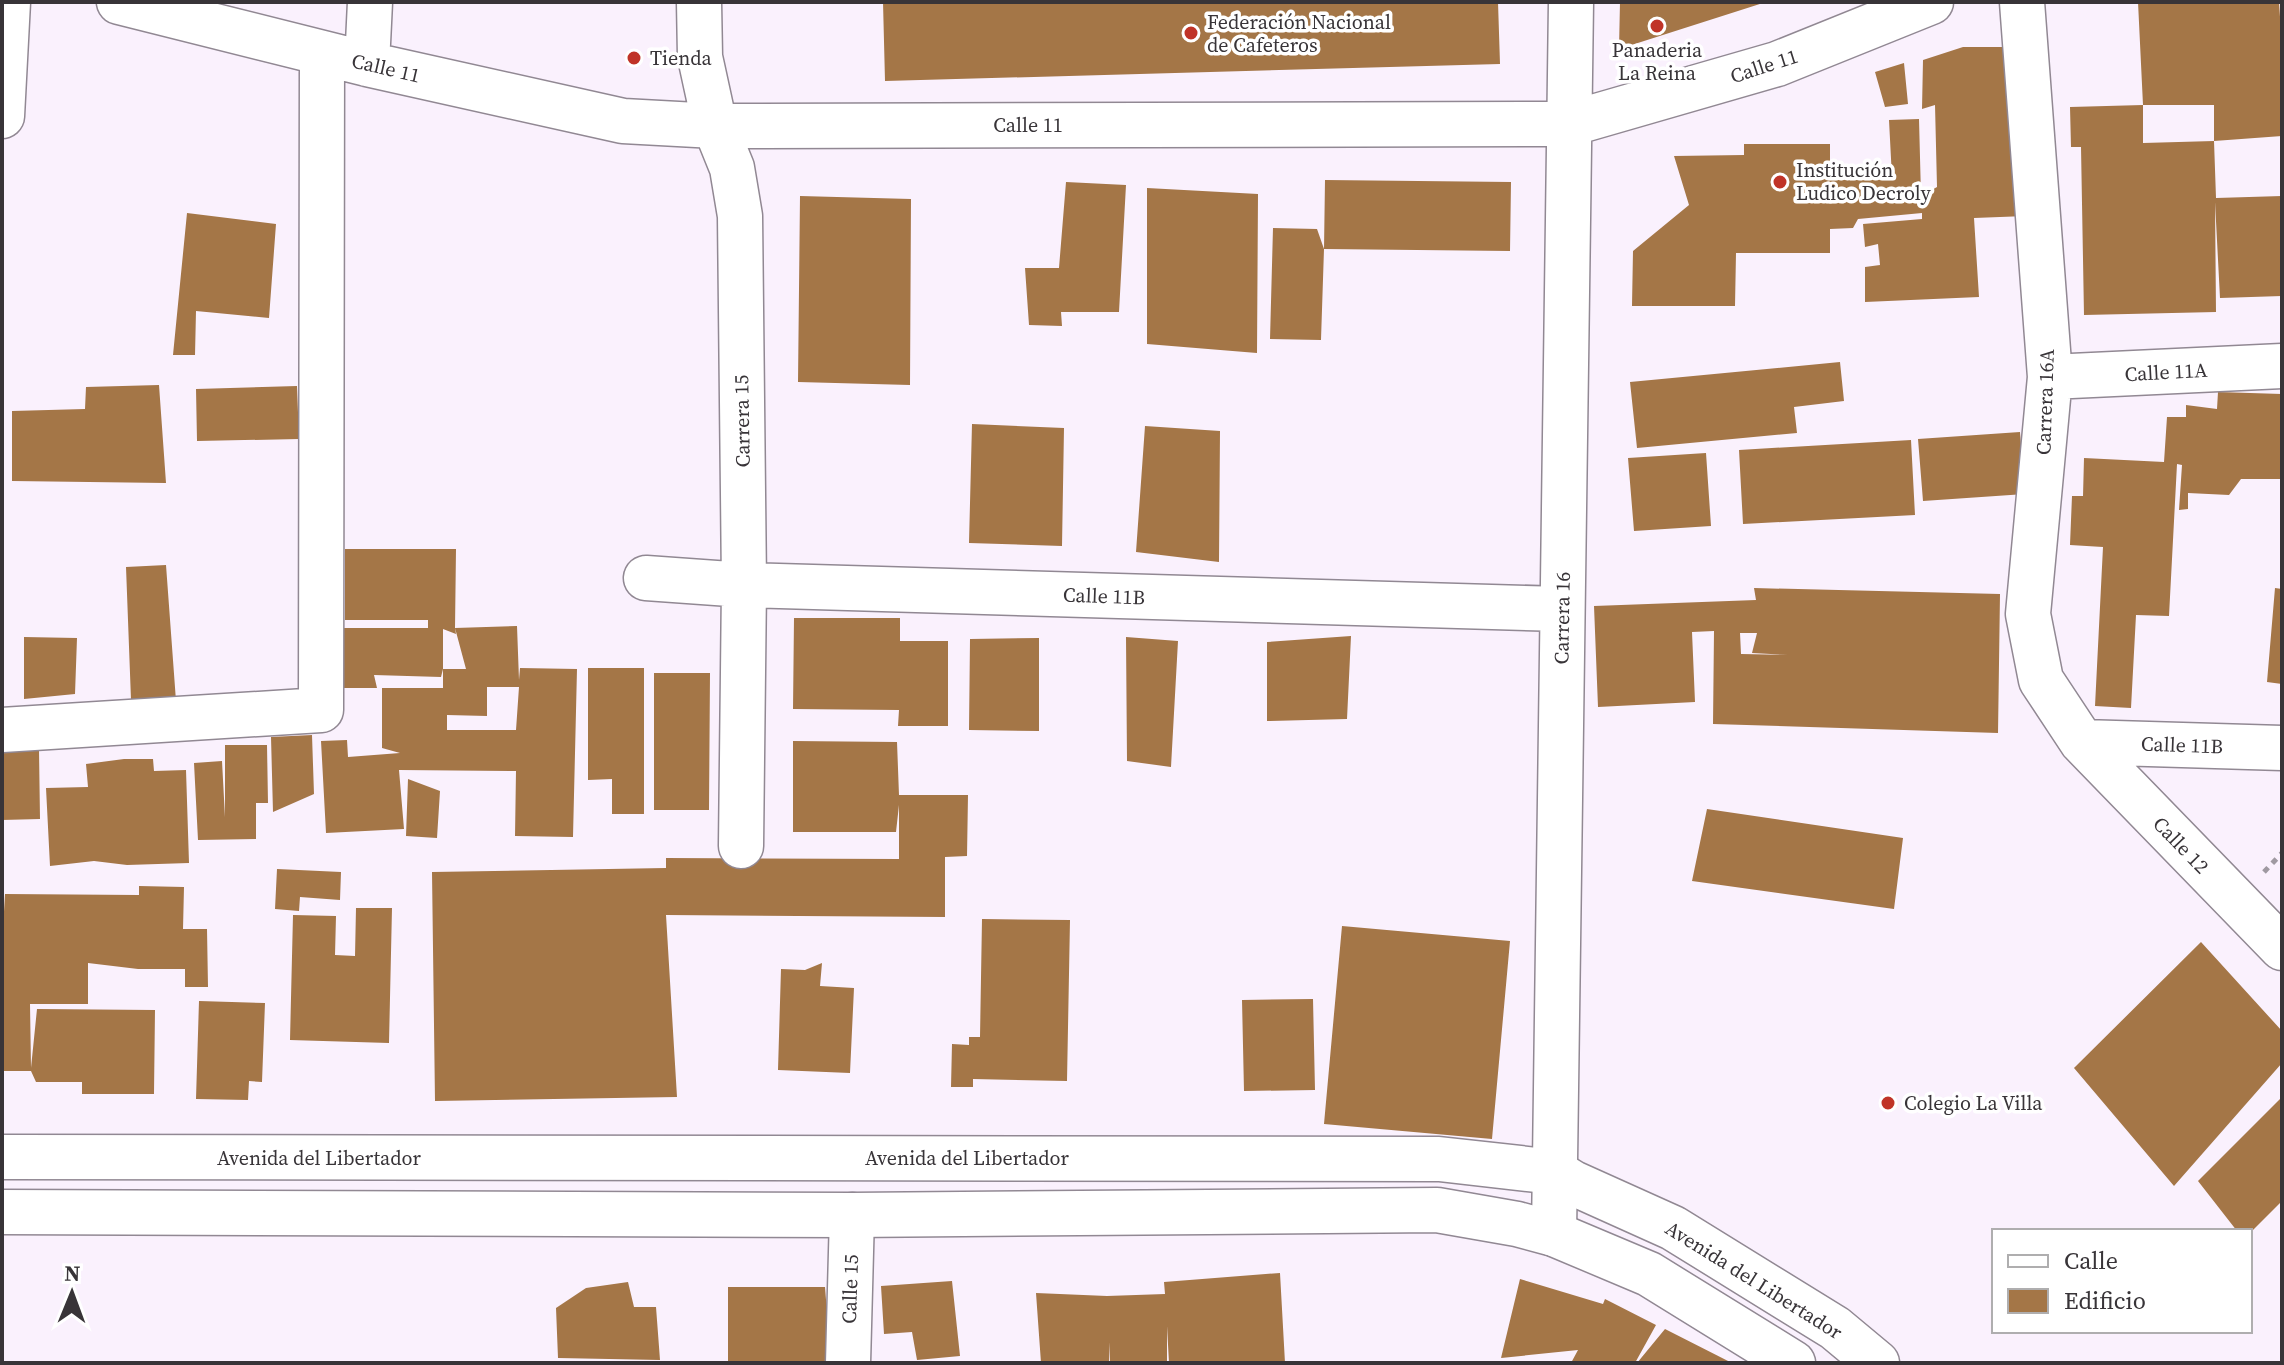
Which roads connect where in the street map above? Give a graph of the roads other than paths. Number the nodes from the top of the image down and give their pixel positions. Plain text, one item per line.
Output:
1 (8, 2) edge
2 (119, 2) edge
3 (370, 2) edge
4 (699, 2) edge
5 (1571, 2) edge
6 (1931, 2) edge
7 (2022, 2) edge
8 (1877, 13) edge
9 (322, 53) junction
10 (367, 64) junction
11 (2, 116) edge
12 (1569, 124) junction
13 (715, 126) junction
14 (2282, 366) edge
15 (2050, 377) junction
16 (646, 578) dead end
17 (744, 585) junction
18 (1562, 609) junction
19 (2, 730) edge
20 (2082, 742) junction
21 (2282, 748) edge
22 (741, 846) dead end
23 (2282, 948) edge
24 (2, 1157) edge
25 (1555, 1172) junction
26 (2, 1212) edge
27 (852, 1215) junction
28 (1554, 1234) junction
29 (848, 1363) edge
30 (1793, 1363) edge
31 (1877, 1363) edge

1 - 11 street
2 - 9 street, Calle 11
3 - 10 street
4 - 13 street, Carrera 15
5 - 12 street, Carrera 16
6 - 8 street, Calle 11
7 - 15 street, Carrera 16A
8 - 12 street, Calle 11
9 - 10 street, Calle 11
9 - 19 street
10 - 13 street, Calle 11
12 - 13 street, Calle 11
12 - 18 street, Carrera 16
13 - 17 street, Carrera 15
14 - 15 street, Calle 11A
15 - 20 street, Carrera 16A
16 - 17 street, Calle 11B
17 - 18 street, Calle 11B
17 - 22 street, Carrera 15
18 - 25 street, Carrera 16
20 - 21 street, Calle 11B
20 - 23 street, Calle 12
24 - 25 street, Avenida del Libertador
25 - 28 street, Carrera 16
25 - 31 street, Avenida del Libertador
26 - 27 street
27 - 28 street
27 - 29 street, Calle 15
28 - 30 street

